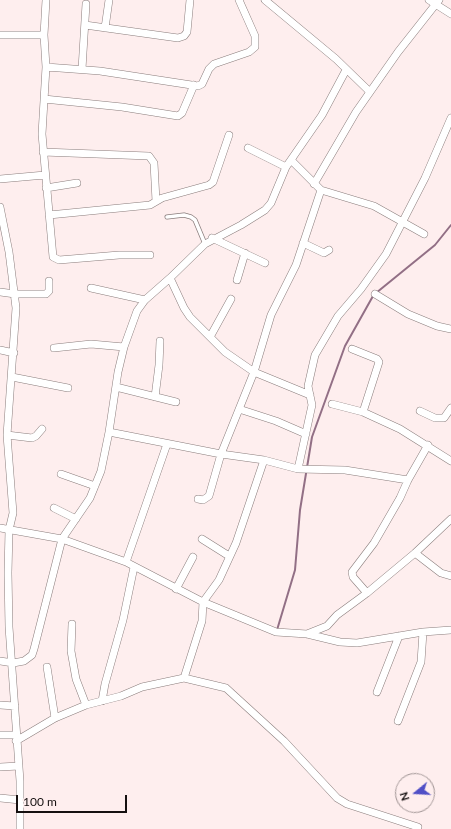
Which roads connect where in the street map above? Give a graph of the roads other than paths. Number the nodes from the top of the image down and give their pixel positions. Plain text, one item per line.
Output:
1 (46, 0) edge
2 (109, 0) edge
3 (190, 0) edge
4 (239, 0) edge
5 (265, 0) edge
6 (435, 1) edge
7 (86, 4) dead end
8 (451, 14) edge
9 (85, 25) junction
10 (105, 28) junction
11 (44, 35) junction
12 (0, 36) edge
13 (46, 67) junction
14 (82, 69) junction
15 (346, 70) junction
16 (194, 85) junction
17 (370, 92) junction
18 (44, 99) junction
19 (451, 118) edge
20 (229, 135) dead end
21 (248, 148) dead end
22 (43, 152) junction
23 (291, 160) junction
24 (286, 167) junction
25 (45, 175) junction
26 (0, 179) edge
27 (78, 184) dead end
28 (314, 184) junction
29 (46, 188) junction
30 (321, 190) junction
31 (156, 201) junction
32 (0, 207) edge
33 (49, 215) junction
34 (167, 217) dead end
35 (402, 220) junction
36 (424, 234) dead end
37 (212, 238) junction
38 (303, 243) junction
39 (204, 244) junction
40 (329, 250) dead end
41 (244, 253) junction
42 (150, 255) dead end
43 (265, 263) dead end
44 (170, 278) junction
45 (237, 280) dead end
46 (49, 281) dead end
47 (91, 288) dead end
48 (0, 292) edge
49 (15, 294) junction
50 (375, 294) dead end
51 (231, 299) dead end
52 (145, 300) junction
53 (451, 329) edge
54 (210, 337) junction
55 (160, 341) dead end
56 (124, 347) junction
57 (54, 348) dead end
58 (352, 349) dead end
59 (0, 350) edge
60 (14, 353) junction
61 (254, 372) junction
62 (12, 377) junction
63 (68, 388) dead end
64 (116, 388) junction
65 (310, 396) junction
66 (154, 397) junction
67 (176, 402) dead end
68 (332, 404) dead end
69 (451, 408) edge
70 (239, 409) junction
71 (420, 411) dead end
72 (363, 412) junction
73 (42, 429) dead end
74 (110, 432) junction
75 (306, 434) junction
76 (7, 435) junction
77 (3, 444) edge
78 (167, 444) junction
79 (428, 445) junction
80 (221, 454) junction
81 (264, 460) junction
82 (451, 461) edge
83 (298, 469) junction
84 (61, 474) dead end
85 (408, 480) junction
86 (95, 486) junction
87 (198, 499) dead end
88 (54, 508) dead end
89 (76, 519) junction
90 (451, 519) edge
91 (0, 528) edge
92 (9, 530) junction
93 (62, 539) junction
94 (202, 540) dead end
95 (415, 553) junction
96 (229, 556) junction
97 (193, 558) dead end
98 (126, 562) junction
99 (134, 567) junction
100 (4, 572) edge
101 (451, 576) edge
102 (176, 589) junction
103 (368, 593) junction
104 (203, 602) junction
105 (72, 624) dead end
106 (451, 630) edge
107 (423, 632) junction
108 (307, 634) junction
109 (399, 636) junction
110 (0, 661) edge
111 (13, 663) junction
112 (46, 667) dead end
113 (184, 678) junction
114 (377, 692) dead end
115 (102, 701) junction
116 (0, 705) edge
117 (86, 705) junction
118 (15, 706) junction
119 (55, 718) junction
120 (398, 720) dead end
121 (0, 735) edge
122 (16, 738) junction
123 (19, 766) junction
124 (0, 767) edge
125 (0, 798) edge
126 (20, 800) junction
127 (418, 827) dead end
128 (20, 829) edge

1 - 11 street
2 - 10 street
3 - 10 street
4 - 16 street
5 - 15 street
6 - 8 street
6 - 17 street
7 - 9 street
9 - 10 street
9 - 14 street
11 - 12 street
11 - 13 street
13 - 14 street
13 - 18 street
14 - 16 street
15 - 17 street
15 - 23 street
16 - 18 street
17 - 28 street
18 - 22 street
19 - 35 street
20 - 31 street
21 - 24 street
22 - 25 street
22 - 31 street
23 - 24 street
23 - 28 street
24 - 37 street
25 - 26 street
25 - 29 street
27 - 29 street
28 - 30 street
29 - 33 street
30 - 35 street
30 - 38 street
31 - 33 street
32 - 49 street
33 - 42 street
34 - 39 lane
35 - 36 street
35 - 65 street
37 - 39 street
37 - 41 street
38 - 40 street
38 - 61 street
39 - 44 street
41 - 43 street
41 - 45 street
44 - 52 street
44 - 54 street
46 - 49 street
47 - 52 street
48 - 49 street
49 - 60 street
50 - 53 street
51 - 54 street
52 - 56 street
54 - 61 street
55 - 66 street
56 - 57 street
56 - 64 street
58 - 72 street
59 - 60 street
60 - 62 street
61 - 65 street
61 - 70 street
62 - 63 street
62 - 76 street
64 - 66 street
64 - 74 street
65 - 75 street
66 - 67 street
68 - 72 street
69 - 71 street
70 - 75 street
70 - 80 street
72 - 79 street
73 - 76 street
74 - 78 street
74 - 86 street
75 - 83 street
76 - 77 street
77 - 92 street
78 - 80 street
78 - 98 street
79 - 82 street
79 - 85 street
80 - 81 street
80 - 87 street
81 - 83 street
81 - 96 street
83 - 85 street
84 - 86 street
85 - 103 street
86 - 89 street
88 - 89 street
89 - 93 street
90 - 95 street
91 - 92 street
92 - 93 street
92 - 100 street
93 - 98 street
93 - 111 street
94 - 96 street
95 - 101 street
95 - 103 street
96 - 104 street
97 - 102 street
98 - 99 street
99 - 102 street
99 - 115 street
100 - 111 street
102 - 104 street
103 - 108 street
104 - 108 street
104 - 113 street
105 - 117 street
106 - 107 street
107 - 109 street
107 - 120 street
108 - 109 street
109 - 114 street
110 - 111 street
111 - 118 street
112 - 119 street
113 - 115 street
113 - 127 street
115 - 117 street
116 - 118 street
117 - 119 street
118 - 122 street
119 - 122 street
121 - 122 street
122 - 123 street
123 - 124 street
123 - 126 street
125 - 126 street
126 - 128 street

